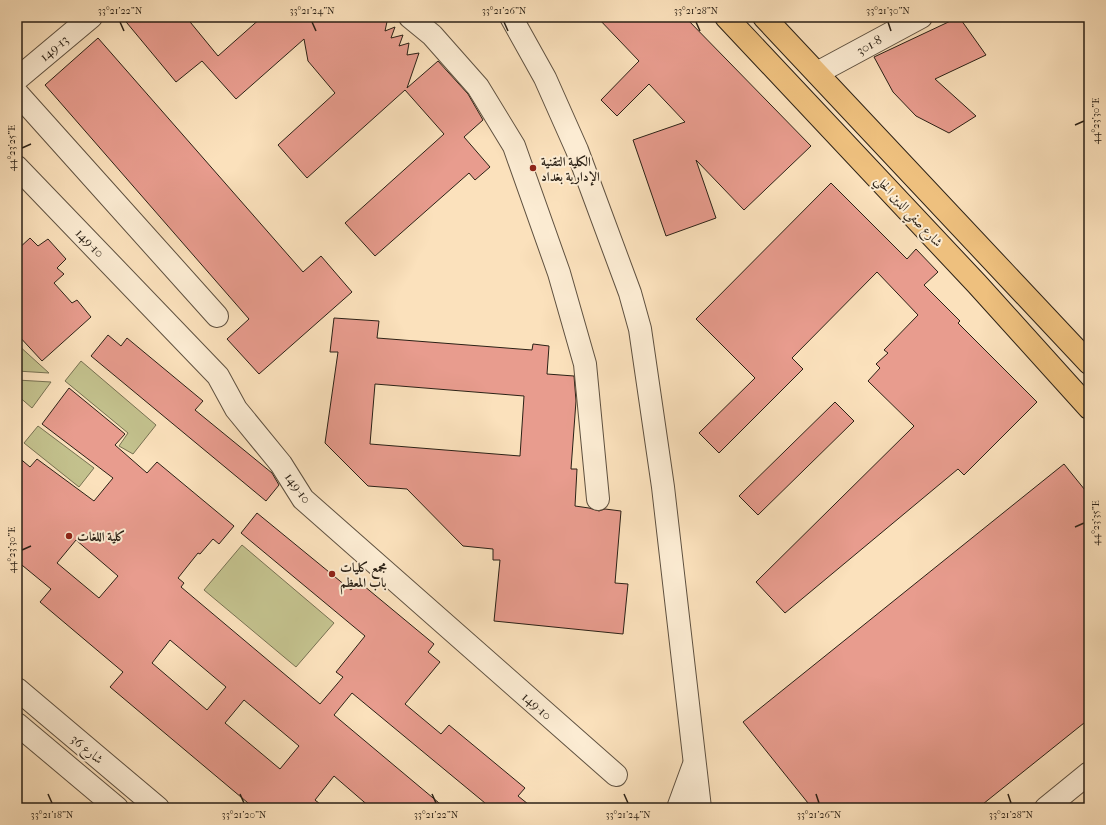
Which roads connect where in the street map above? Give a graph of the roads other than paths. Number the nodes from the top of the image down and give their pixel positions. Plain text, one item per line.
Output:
1 (91, 17) edge
2 (410, 17) edge
3 (511, 17) edge
4 (726, 17) edge
5 (764, 17) edge
6 (921, 17) edge
7 (817, 73) junction
8 (17, 79) edge
9 (17, 93) edge
10 (17, 167) edge
11 (217, 316) dead end
12 (1089, 363) edge
13 (1089, 408) edge
14 (598, 499) dead end
15 (17, 689) edge
16 (17, 724) edge
17 (694, 764) junction
18 (1089, 773) edge
19 (616, 775) dead end
20 (117, 808) edge
21 (158, 808) edge
22 (678, 808) edge
23 (700, 808) edge
24 (1046, 808) edge

1 - 8 street, 149-13
2 - 14 street
3 - 17 street
4 - 13 main road, شارع صفي الدين الحلي
5 - 7 main road, شارع صفي الدين الحلي
6 - 7 street, 301-8
7 - 12 main road, شارع صفي الدين الحلي
9 - 11 street
10 - 19 street, 149-10
15 - 21 street, شارع 36
16 - 20 street, شارع 36
17 - 22 street
17 - 23 street
18 - 24 street

